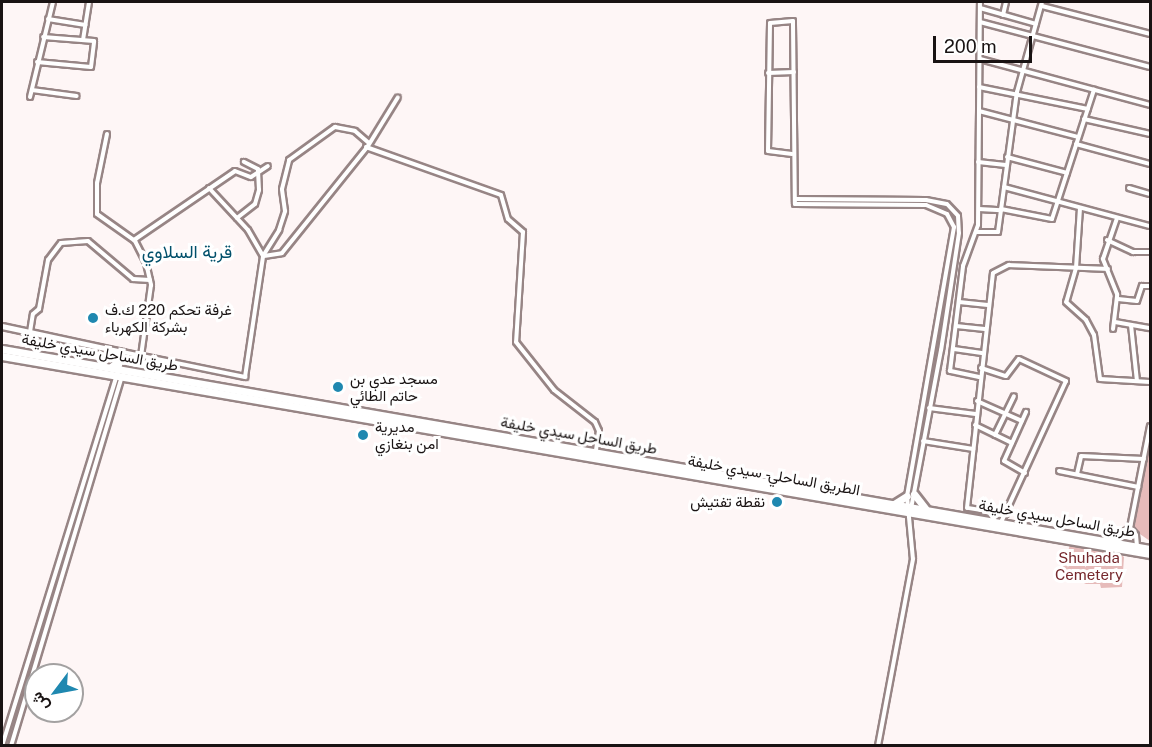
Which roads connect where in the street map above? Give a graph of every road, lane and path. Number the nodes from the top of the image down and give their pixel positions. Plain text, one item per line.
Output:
1 (53, 2) edge
2 (89, 2) edge
3 (980, 2) edge
4 (1006, 2) edge
5 (1042, 3) edge
6 (980, 8) junction
7 (1003, 15) junction
8 (48, 19) junction
9 (980, 22) junction
10 (1036, 24) junction
11 (86, 25) junction
12 (1150, 34) edge
13 (1033, 36) junction
14 (44, 37) junction
15 (83, 40) junction
16 (980, 59) junction
17 (38, 62) junction
18 (1150, 67) edge
19 (1022, 71) junction
20 (794, 72) junction
21 (768, 73) junction
22 (979, 87) junction
23 (32, 90) junction
24 (1094, 90) junction
25 (1017, 92) junction
26 (77, 96) dead end
27 (30, 97) dead end
28 (398, 97) dead end
29 (1150, 105) edge
30 (1088, 109) junction
31 (979, 111) junction
32 (1013, 118) junction
33 (1084, 119) junction
34 (107, 134) dead end
35 (1150, 134) edge
36 (1078, 137) junction
37 (1076, 144) junction
38 (368, 145) junction
39 (792, 154) junction
40 (1007, 157) junction
41 (244, 162) dead end
42 (978, 162) junction
43 (1150, 164) edge
44 (1006, 165) junction
45 (268, 166) dead end
46 (258, 173) junction
47 (1067, 173) junction
48 (1004, 187) junction
49 (209, 188) junction
50 (1129, 188) dead end
51 (1150, 194) edge
52 (926, 202) junction
53 (1058, 202) junction
54 (1080, 208) junction
55 (979, 209) junction
56 (1001, 209) junction
57 (237, 218) junction
58 (1117, 218) junction
59 (1150, 226) edge
60 (976, 232) junction
61 (134, 240) junction
62 (1107, 240) junction
63 (1150, 252) edge
64 (263, 256) junction
65 (1076, 268) junction
66 (1108, 270) junction
67 (150, 280) junction
68 (1150, 286) edge
69 (1118, 299) junction
70 (959, 302) junction
71 (988, 305) junction
72 (1114, 322) junction
73 (1131, 325) junction
74 (2, 326) edge
75 (956, 326) junction
76 (941, 327) junction
77 (1150, 328) edge
78 (985, 329) junction
79 (1113, 329) dead end
80 (30, 332) junction
81 (954, 349) junction
82 (2, 350) edge
83 (982, 352) junction
84 (2, 356) edge
85 (122, 356) junction
86 (141, 356) junction
87 (932, 363) junction
88 (937, 364) junction
89 (981, 368) junction
90 (120, 371) junction
91 (979, 377) junction
92 (1137, 381) junction
93 (1150, 382) edge
94 (1014, 396) dead end
95 (977, 401) junction
96 (929, 408) junction
97 (1026, 412) dead end
98 (976, 414) junction
99 (1006, 414) junction
100 (1022, 421) junction
101 (975, 425) junction
102 (1150, 426) edge
103 (995, 435) junction
104 (923, 441) junction
105 (1012, 443) junction
106 (973, 448) junction
107 (596, 451) junction
108 (1144, 459) junction
109 (1059, 471) dead end
110 (1025, 472) junction
111 (1077, 474) junction
112 (1138, 487) junction
113 (910, 495) junction
114 (894, 504) junction
115 (927, 509) junction
116 (908, 511) junction
117 (966, 512) junction
118 (1005, 514) junction
119 (1001, 522) junction
120 (1130, 528) junction
121 (1110, 542) junction
122 (1137, 546) junction
123 (1150, 549) edge
124 (1150, 554) edge
125 (2, 746) edge
126 (11, 746) edge
127 (878, 746) edge

1 - 8 street
2 - 11 street
3 - 6 street
4 - 7 street
5 - 10 street
5 - 12 street
6 - 7 street
6 - 9 street
7 - 10 street
8 - 11 street
8 - 14 street
9 - 13 street
9 - 16 street
10 - 13 street
11 - 15 street
13 - 18 street
13 - 19 street
14 - 15 street
14 - 17 street
15 - 17 street
16 - 19 street
16 - 22 street
17 - 23 street
19 - 24 street
19 - 25 street
20 - 21 street
20 - 21 street
20 - 39 street
21 - 39 street
22 - 25 street
22 - 31 street
23 - 26 street
23 - 27 street
24 - 29 street
24 - 30 street
25 - 30 street
25 - 32 street
28 - 38 street
30 - 33 street
31 - 32 street
31 - 42 street
32 - 36 street
32 - 40 street
33 - 35 street
33 - 36 street
34 - 61 street
36 - 37 street
37 - 43 street
37 - 47 street
38 - 64 street
38 - 64 street
38 - 107 street
39 - 52 street
40 - 44 street
40 - 47 street
41 - 46 street
42 - 44 street
42 - 55 street
44 - 48 street
45 - 46 street
46 - 49 street
46 - 57 street
47 - 53 street
48 - 53 street
48 - 56 street
49 - 57 street
49 - 61 street
50 - 51 street
52 - 76 street
52 - 76 street
53 - 54 street
53 - 56 street
54 - 58 street
54 - 65 street
55 - 56 street
55 - 60 street
56 - 60 street
57 - 64 street
58 - 59 street
58 - 62 street
60 - 70 street
61 - 67 street
62 - 63 street
62 - 66 street
64 - 86 street
65 - 66 street
65 - 71 street
65 - 92 street
66 - 69 street
67 - 80 street
67 - 86 street
68 - 69 street
69 - 72 street
70 - 71 street
70 - 75 street
71 - 78 street
72 - 73 street
72 - 79 street
73 - 77 street
73 - 92 street
74 - 80 street
75 - 78 street
75 - 81 street
76 - 87 street
76 - 88 street
78 - 83 street
80 - 85 street
81 - 83 street
81 - 91 street
82 - 90 highway, طريق الساحل سيدي خليفة
83 - 89 street
84 - 90 highway, الطريق الساحلي- سيدي خليفة
85 - 86 street
85 - 90 highway
85 - 90 highway
87 - 88 street
87 - 113 street
88 - 96 street
89 - 91 street
89 - 110 street
90 - 107 highway, طريق الساحل سيدي خليفة
90 - 116 highway, الطريق الساحلي- سيدي خليفة
90 - 125 street
90 - 126 street
91 - 95 street
92 - 93 street
94 - 99 street
95 - 98 street
95 - 99 street
96 - 98 street
96 - 104 street
97 - 100 street
98 - 101 street
99 - 100 street
99 - 103 street
100 - 105 street
101 - 103 street
101 - 106 street
102 - 108 street
103 - 105 street
104 - 106 street
104 - 113 street
105 - 110 street
106 - 117 street
107 - 114 highway, طريق الساحل سيدي خليفة
108 - 111 street
108 - 112 street
109 - 111 street
110 - 118 street
111 - 112 street
112 - 120 street
113 - 114 highway
113 - 115 highway
113 - 116 street
114 - 116 highway, طريق الساحل سيدي خليفة
115 - 116 highway, طريق الساحل سيدي خليفة
115 - 117 highway, طريق الساحل سيدي خليفة
116 - 124 highway, الطريق الساحلي- سيدي خليفة
116 - 127 street
117 - 118 street
117 - 119 highway, طريق الساحل سيدي خليفة
118 - 119 street
119 - 121 highway, طريق الساحل سيدي خليفة
120 - 121 street
120 - 122 street
121 - 122 highway, طريق الساحل سيدي خليفة
122 - 123 highway, طريق الساحل سيدي خليفة

